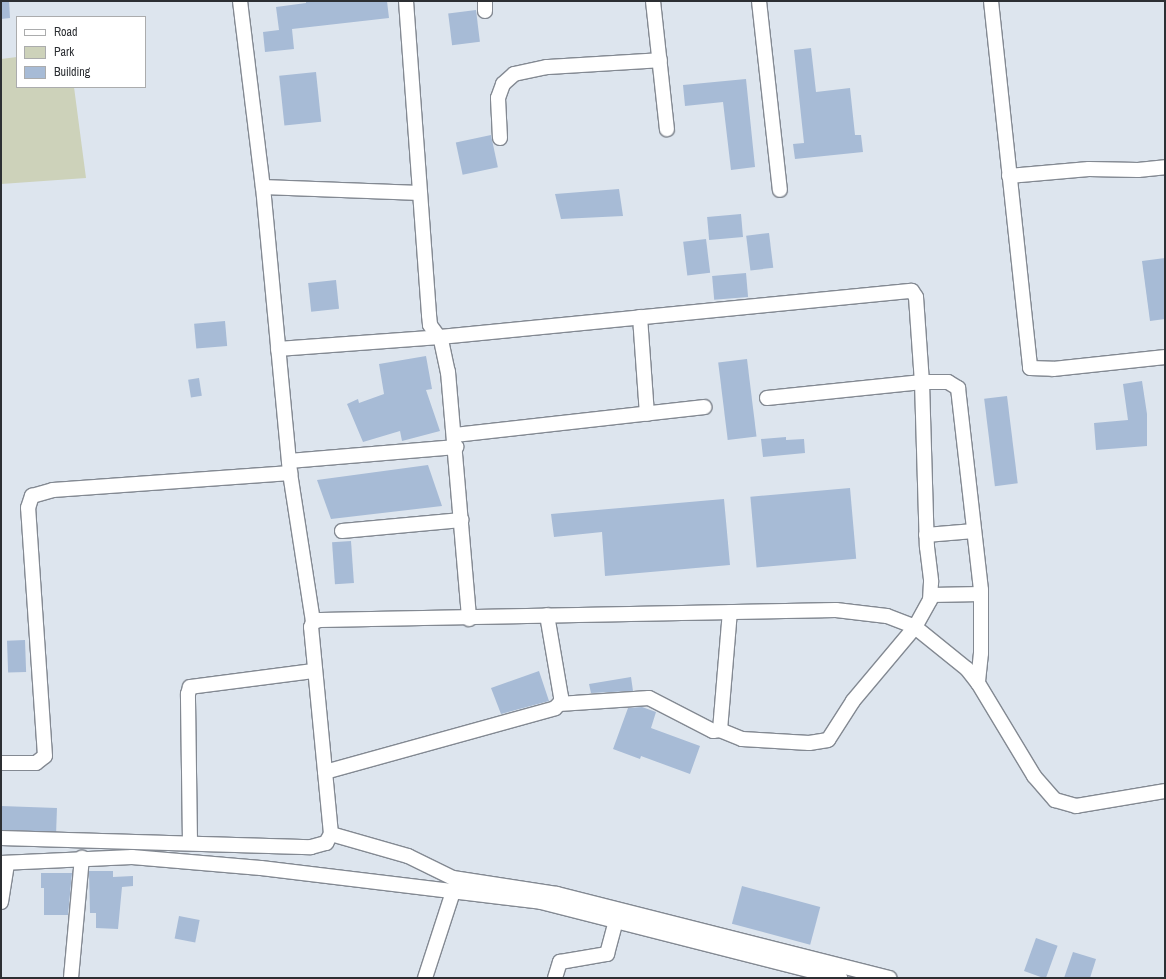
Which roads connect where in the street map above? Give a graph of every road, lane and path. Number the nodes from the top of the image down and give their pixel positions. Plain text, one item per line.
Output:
1 (240, 1) edge
2 (406, 1) edge
3 (653, 1) edge
4 (760, 1) edge
5 (991, 1) edge
6 (660, 60) junction
7 (667, 129) dead end
8 (500, 138) dead end
9 (1165, 167) edge
10 (1008, 176) junction
11 (263, 187) junction
12 (780, 190) dead end
13 (420, 193) junction
14 (640, 317) junction
15 (440, 337) junction
16 (278, 349) junction
17 (1165, 357) edge
18 (922, 382) junction
19 (768, 398) dead end
20 (704, 407) dead end
21 (646, 414) junction
22 (455, 441) junction
23 (290, 467) junction
24 (461, 520) junction
25 (342, 531) dead end
26 (974, 531) junction
27 (926, 535) junction
28 (981, 594) junction
29 (931, 595) junction
30 (730, 612) junction
31 (547, 615) junction
32 (469, 618) junction
33 (313, 622) junction
34 (915, 627) junction
35 (314, 671) junction
36 (978, 683) junction
37 (559, 704) junction
38 (720, 730) junction
39 (1, 764) edge
40 (325, 772) junction
41 (1165, 791) edge
42 (331, 834) junction
43 (1, 838) edge
44 (190, 843) junction
45 (82, 858) junction
46 (4, 863) edge
47 (453, 892) junction
48 (1, 902) edge
49 (616, 920) junction
50 (810, 974) edge
51 (71, 978) edge
52 (425, 978) edge
53 (555, 978) edge
54 (840, 978) edge
55 (890, 978) edge

1 - 11 street
2 - 13 street
3 - 6 street
4 - 12 street
5 - 10 street
6 - 7 street
6 - 8 street
9 - 10 street
10 - 17 street
11 - 13 street
11 - 16 street
13 - 15 street
14 - 15 street
14 - 18 street
14 - 21 street
15 - 16 street
15 - 22 street
16 - 23 street
18 - 19 street
18 - 26 street
18 - 27 street
20 - 21 street
21 - 22 street
22 - 23 street
22 - 24 street
23 - 33 street
23 - 39 street
24 - 25 street
24 - 32 street
26 - 27 street
26 - 28 street
27 - 29 street
28 - 29 street
28 - 36 street
29 - 34 street
30 - 31 street
30 - 34 street
30 - 38 street
31 - 32 street
31 - 37 street
32 - 33 street
33 - 35 street
34 - 36 street
34 - 38 street
35 - 40 street
35 - 44 street
36 - 41 street
37 - 38 street
37 - 40 street
40 - 42 street
42 - 44 street
42 - 55 street
43 - 44 street
45 - 46 street
45 - 47 street
45 - 51 street
46 - 48 street
47 - 49 street
47 - 52 street
49 - 50 street
49 - 53 street
50 - 54 street

